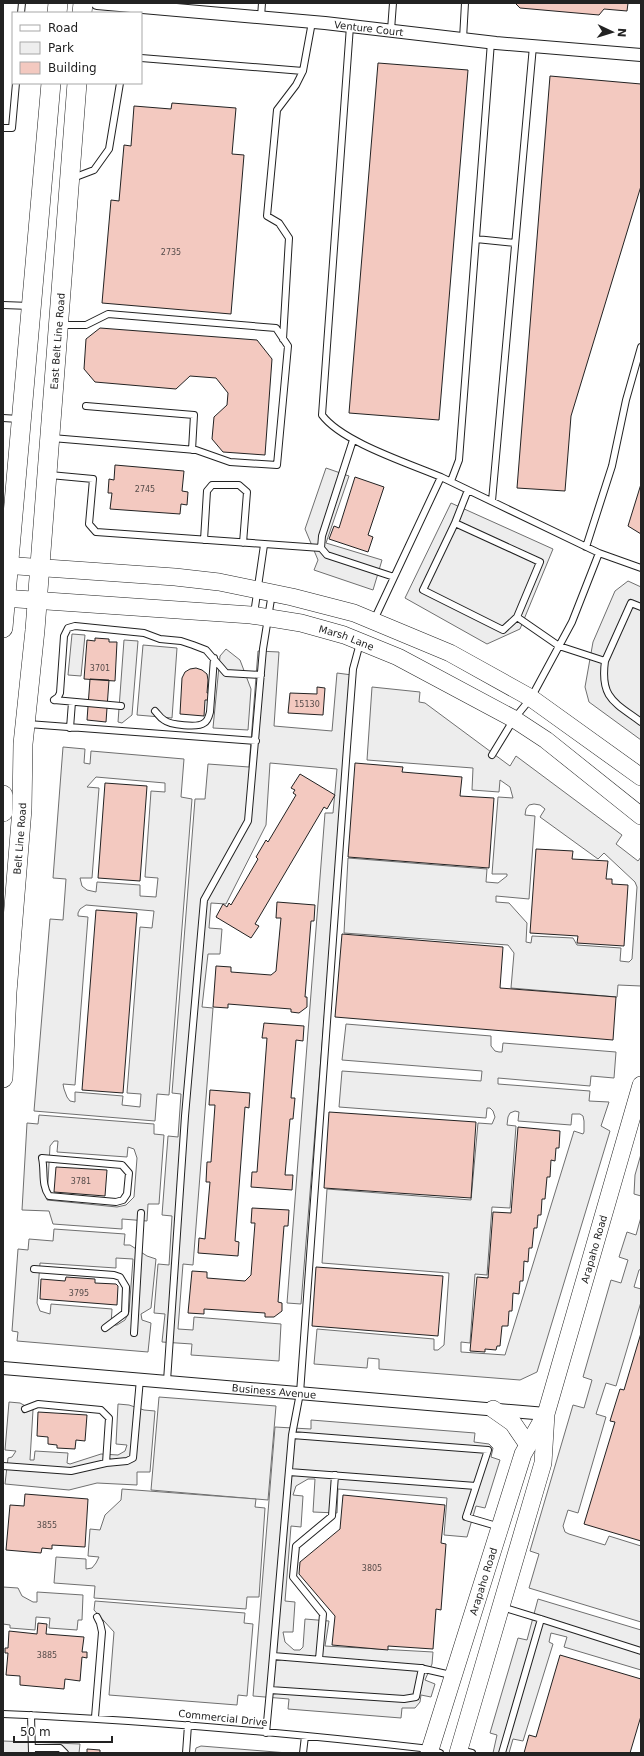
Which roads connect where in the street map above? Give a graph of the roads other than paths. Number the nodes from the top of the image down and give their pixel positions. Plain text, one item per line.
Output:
1 (97, 3) edge
2 (262, 3) edge
3 (393, 3) edge
4 (465, 3) edge
5 (191, 7) edge
6 (138, 10) edge
7 (261, 18) junction
8 (312, 22) junction
9 (350, 26) junction
10 (391, 30) junction
11 (463, 39) junction
12 (491, 42) junction
13 (533, 46) junction
14 (641, 55) edge
15 (142, 58) edge
16 (303, 71) junction
17 (16, 84) edge
18 (51, 84) edge
19 (77, 84) edge
20 (120, 84) edge
21 (3, 128) edge
22 (70, 180) junction
23 (476, 239) junction
24 (515, 243) junction
25 (3, 305) edge
26 (32, 306) junction
27 (59, 325) junction
28 (283, 339) junction
29 (641, 347) edge
30 (86, 406) dead end
31 (3, 418) edge
32 (22, 419) junction
33 (50, 437) junction
34 (353, 440) junction
35 (192, 450) junction
36 (48, 475) junction
37 (441, 477) junction
38 (450, 482) junction
39 (468, 490) junction
40 (492, 501) junction
41 (455, 523) junction
42 (204, 540) junction
43 (243, 543) junction
44 (264, 545) junction
45 (586, 547) junction
46 (321, 548) junction
47 (599, 553) junction
48 (6, 565) edge
49 (641, 568) edge
50 (39, 569) junction
51 (394, 577) junction
52 (265, 592) junction
53 (4, 598) edge
54 (37, 599) junction
55 (641, 607) edge
56 (261, 617) junction
57 (518, 618) junction
58 (374, 621) junction
59 (3, 628) edge
60 (360, 642) junction
61 (559, 646) junction
62 (214, 658) junction
63 (606, 661) junction
64 (261, 675) junction
65 (531, 698) junction
66 (72, 702) junction
67 (122, 706) dead end
68 (155, 711) dead end
69 (514, 719) junction
70 (641, 722) edge
71 (26, 724) junction
72 (70, 728) junction
73 (256, 741) junction
74 (492, 755) dead end
75 (641, 777) edge
76 (3, 795) edge
77 (3, 812) edge
78 (641, 816) edge
79 (9, 889) edge
80 (5, 990) edge
81 (3, 1078) edge
82 (641, 1085) edge
83 (42, 1158) joint
84 (141, 1213) dead end
85 (34, 1269) dead end
86 (105, 1328) dead end
87 (134, 1333) dead end
88 (3, 1368) edge
89 (140, 1379) junction
90 (166, 1381) junction
91 (300, 1393) junction
92 (25, 1409) dead end
93 (493, 1409) junction
94 (546, 1414) junction
95 (292, 1435) junction
96 (528, 1445) junction
97 (106, 1463) junction
98 (3, 1466) edge
99 (289, 1472) junction
100 (335, 1475) junction
101 (476, 1486) junction
102 (501, 1527) junction
103 (281, 1560) junction
104 (294, 1561) junction
105 (501, 1607) junction
106 (97, 1617) dead end
107 (541, 1619) junction
108 (641, 1651) edge
109 (273, 1656) junction
110 (319, 1659) junction
111 (422, 1668) junction
112 (453, 1675) junction
113 (270, 1690) junction
114 (3, 1714) edge
115 (31, 1715) junction
116 (95, 1717) junction
117 (188, 1725) junction
118 (266, 1732) junction
119 (305, 1736) junction
120 (33, 1751) edge
121 (433, 1752) edge
122 (463, 1752) edge
123 (65, 1753) edge
124 (186, 1753) edge
125 (303, 1753) edge
126 (502, 1753) edge

1 - 6 street, Venture Court
2 - 7 lane
3 - 10 lane
4 - 11 lane
5 - 6 street, Venture Court
5 - 7 street, Venture Court
7 - 8 street, Venture Court
8 - 9 street, Venture Court
8 - 16 lane
9 - 10 street, Venture Court
9 - 34 lane
10 - 11 street, Venture Court
11 - 12 street, Venture Court
12 - 13 street, Venture Court
12 - 23 lane
13 - 14 street, Venture Court
13 - 24 lane
15 - 16 lane
16 - 28 lane
17 - 21 lane
18 - 26 main road
19 - 22 main road, East Belt Line Road
20 - 22 lane
22 - 27 main road, East Belt Line Road
23 - 24 lane
23 - 38 lane
24 - 40 lane
25 - 26 lane
26 - 32 main road
27 - 28 lane
27 - 33 main road, East Belt Line Road
28 - 35 lane
29 - 45 lane
30 - 35 lane
31 - 32 lane
32 - 48 main road
33 - 35 lane
33 - 36 main road, East Belt Line Road
34 - 37 lane
34 - 46 lane
36 - 42 lane
36 - 50 main road, East Belt Line Road
37 - 38 lane
37 - 51 lane
38 - 39 lane
39 - 40 lane
39 - 41 lane
40 - 45 lane
41 - 57 lane
41 - 57 lane
42 - 43 lane
42 - 43 lane
43 - 44 lane
44 - 46 lane
44 - 52 lane
45 - 47 lane
46 - 51 lane
47 - 49 lane
47 - 61 lane
48 - 50 main road
48 - 53 main road
50 - 52 main road
50 - 54 main road, East Belt Line Road
51 - 58 lane
52 - 56 lane
52 - 56 lane
52 - 58 main road
53 - 54 main road, Marsh Lane
53 - 59 main road
54 - 56 main road, Marsh Lane
54 - 71 main road, Belt Line Road
55 - 63 lane
56 - 60 main road, Marsh Lane
56 - 64 lane
57 - 61 lane
58 - 65 main road
60 - 69 main road, Marsh Lane
60 - 91 lane
61 - 63 lane
61 - 65 lane
62 - 64 lane
62 - 66 lane
62 - 68 lane
63 - 70 lane
64 - 73 lane
65 - 69 lane
65 - 75 main road
66 - 67 lane
66 - 72 lane
69 - 74 lane
69 - 78 main road, Marsh Lane
71 - 72 lane
71 - 79 main road, Belt Line Road
72 - 73 lane
73 - 90 lane
76 - 77 main road
79 - 80 main road, Belt Line Road
80 - 81 main road, Belt Line Road
82 - 94 main road, Arapaho Road
83 - 83 lane
84 - 87 lane
85 - 86 lane
88 - 89 street, Business Avenue
89 - 90 street, Business Avenue
89 - 97 lane
90 - 91 street, Business Avenue
91 - 93 street, Business Avenue
91 - 95 lane
92 - 97 lane
93 - 94 street, Business Avenue
93 - 96 main road
94 - 96 main road, Arapaho Road
94 - 105 main road, Arapaho Road
95 - 99 lane
95 - 101 lane
96 - 102 main road, Arapaho Road
97 - 98 lane
99 - 100 lane
99 - 103 lane
100 - 101 lane
100 - 104 lane
101 - 102 lane
102 - 112 main road, Arapaho Road
103 - 104 lane
103 - 109 lane
104 - 110 lane
105 - 107 lane
105 - 122 main road, Arapaho Road
106 - 116 lane
107 - 108 lane
107 - 126 lane
109 - 110 lane
109 - 113 lane
110 - 111 lane
111 - 112 lane
111 - 113 lane
112 - 121 main road, Arapaho Road
113 - 118 lane
114 - 115 lane, Commercial Drive
115 - 116 lane, Commercial Drive
115 - 120 lane
116 - 117 lane, Commercial Drive
117 - 118 lane, Commercial Drive
117 - 124 lane
118 - 119 lane, Commercial Drive
119 - 121 lane, Commercial Drive
119 - 125 lane
120 - 123 lane

